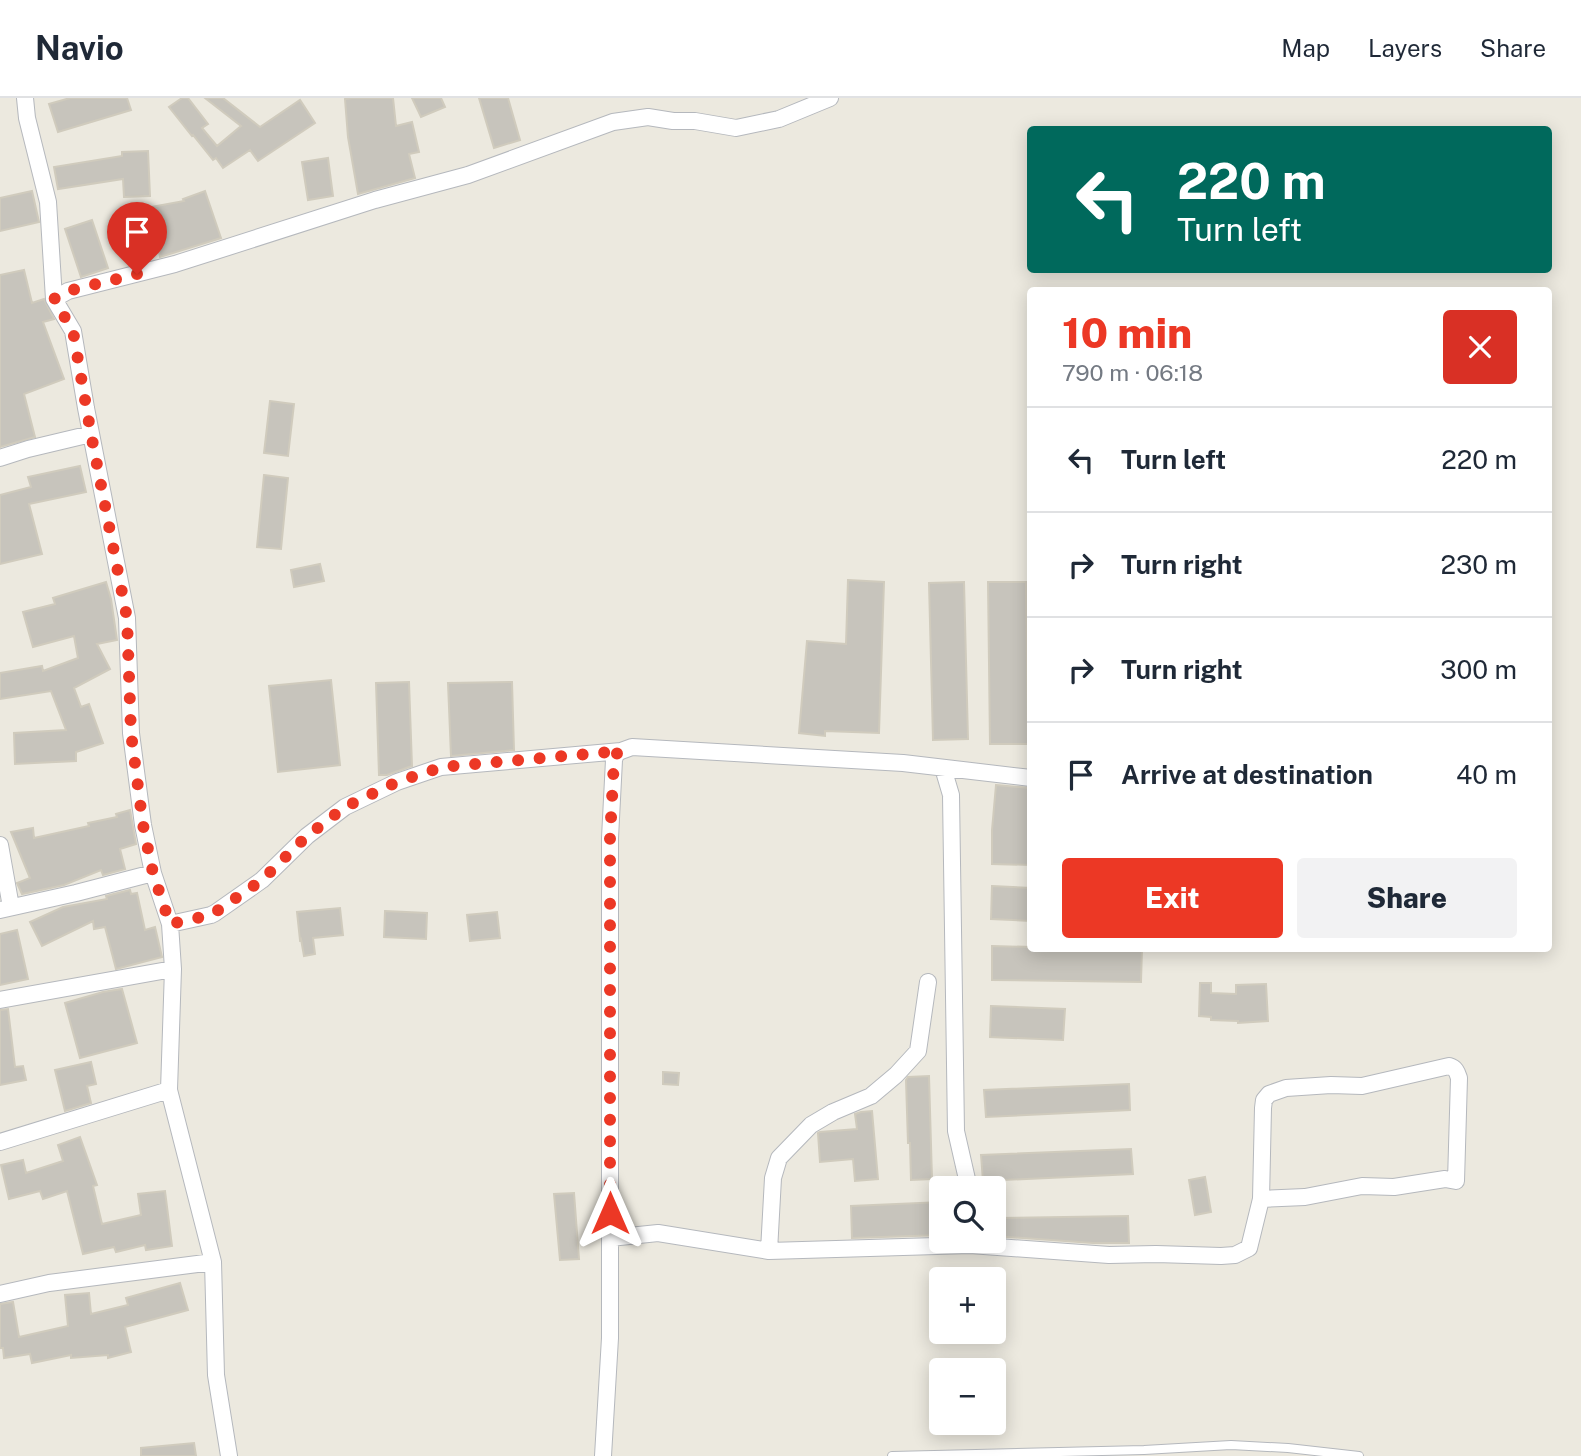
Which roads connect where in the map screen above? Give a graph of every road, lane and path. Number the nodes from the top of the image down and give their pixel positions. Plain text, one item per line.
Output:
1 (25, 98) edge
2 (830, 98) edge
3 (54, 299) junction
4 (91, 434) junction
5 (0, 458) edge
6 (621, 751) junction
7 (943, 768) junction
8 (963, 770) junction
9 (1027, 778) edge
10 (951, 795) junction
11 (0, 845) edge
12 (153, 873) junction
13 (5, 908) edge
14 (170, 924) junction
15 (173, 969) junction
16 (928, 982) dead end
17 (0, 1000) edge
18 (169, 1090) junction
19 (0, 1142) edge
20 (966, 1176) edge
21 (1261, 1199) junction
22 (610, 1238) junction
23 (929, 1245) edge
24 (1006, 1246) edge
25 (769, 1251) junction
26 (213, 1262) junction
27 (0, 1294) edge
28 (1144, 1450) junction
29 (229, 1456) edge
30 (603, 1456) edge
31 (892, 1456) edge
32 (1152, 1456) edge
33 (1359, 1456) edge

1 - 3 street
2 - 3 street
3 - 4 street
4 - 5 street
4 - 12 street
6 - 7 street
6 - 14 street
6 - 22 street
7 - 8 street
7 - 10 street
8 - 9 street
8 - 10 street
10 - 20 street
11 - 13 street
12 - 13 street
12 - 14 street
14 - 15 street
15 - 17 street
15 - 18 street
16 - 25 street
18 - 19 street
18 - 26 street
21 - 21 street
21 - 24 street
22 - 25 street
22 - 30 street
23 - 25 street
26 - 27 street
26 - 29 street
28 - 31 lane
28 - 32 lane
28 - 33 lane

